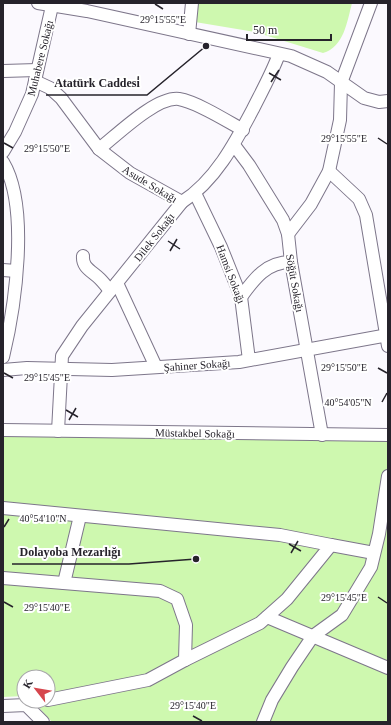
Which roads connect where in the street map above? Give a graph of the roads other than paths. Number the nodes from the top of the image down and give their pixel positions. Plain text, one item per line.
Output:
1 (38, 3) edge
2 (192, 3) edge
3 (371, 3) edge
4 (52, 6) junction
5 (190, 34) junction
6 (280, 54) junction
7 (3, 70) edge
8 (36, 76) junction
9 (342, 83) junction
10 (388, 101) edge
11 (243, 130) junction
12 (234, 145) junction
13 (99, 149) junction
14 (3, 152) edge
15 (3, 162) edge
16 (329, 171) junction
17 (195, 193) junction
18 (182, 202) junction
19 (288, 234) junction
20 (83, 256) dead end
21 (291, 262) junction
22 (3, 270) edge
23 (16, 271) junction
24 (114, 287) junction
25 (241, 297) junction
26 (387, 339) edge
27 (307, 349) junction
28 (3, 357) edge
29 (249, 360) junction
30 (156, 367) junction
31 (61, 369) junction
32 (3, 370) edge
33 (3, 430) edge
34 (58, 431) junction
35 (322, 435) junction
36 (388, 435) edge
37 (388, 476) edge
38 (3, 508) edge
39 (80, 516) junction
40 (331, 545) junction
41 (374, 554) junction
42 (3, 578) edge
43 (64, 584) junction
44 (267, 617) junction
45 (313, 636) junction
46 (185, 660) junction
47 (388, 668) edge
48 (56, 698) edge
49 (16, 705) edge
50 (3, 706) edge
51 (30, 709) edge
52 (43, 722) edge
53 (263, 722) edge

1 - 4 street
2 - 5 street
3 - 9 street
4 - 5 street
4 - 8 street, Muhabere Sokağı
5 - 6 street
6 - 9 street
6 - 11 street, Dilek Sokağı
7 - 8 street
8 - 13 street, Asude Sokağı
8 - 14 street, Muhabere Sokağı
9 - 10 street
9 - 16 street
11 - 12 street, Dilek Sokağı
11 - 13 street
12 - 17 street, Dilek Sokağı
12 - 19 street, Söğüt Sokağı
13 - 18 street, Asude Sokağı
15 - 23 street
16 - 19 street
16 - 26 street
17 - 18 street, Dilek Sokağı
17 - 25 street, Hamsi Sokağı
18 - 24 street, Dilek Sokağı
19 - 21 street, Söğüt Sokağı
20 - 24 street
21 - 25 street
21 - 27 street, Söğüt Sokağı
22 - 23 street
23 - 28 street
24 - 30 street
24 - 31 street, Dilek Sokağı
25 - 29 street, Hamsi Sokağı
26 - 27 street, Şahiner Sokağı
27 - 29 street, Şahiner Sokağı
27 - 35 street, Söğüt Sokağı
29 - 30 street, Şahiner Sokağı
30 - 31 street, Şahiner Sokağı
31 - 32 street, Şahiner Sokağı
31 - 34 street, Dilek Sokağı
33 - 34 street, Müstakbel Sokağı
34 - 35 street, Müstakbel Sokağı
35 - 36 street, Müstakbel Sokağı
37 - 41 street
38 - 39 street
39 - 40 street
39 - 43 street
40 - 41 street
40 - 44 street
41 - 45 street
42 - 43 street
43 - 46 street
44 - 45 street
44 - 46 street
45 - 47 street
45 - 53 street
46 - 48 street
49 - 50 street
51 - 52 street

